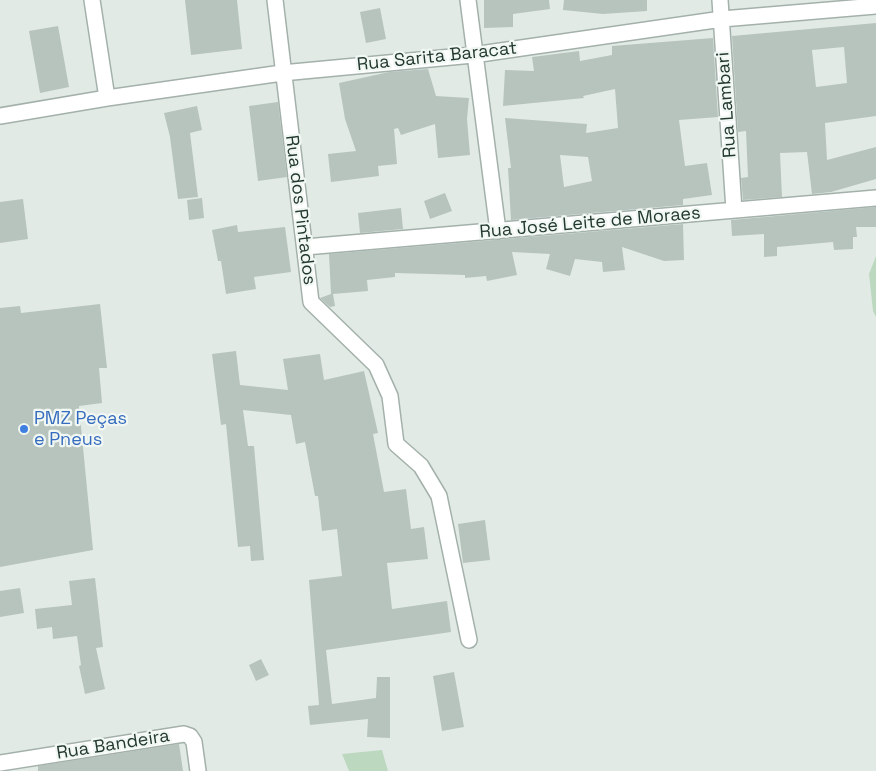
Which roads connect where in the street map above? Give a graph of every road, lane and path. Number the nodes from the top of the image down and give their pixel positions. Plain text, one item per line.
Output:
1 (92, 0) edge
2 (275, 0) edge
3 (468, 0) edge
4 (720, 0) edge
5 (876, 6) edge
6 (722, 19) junction
7 (473, 55) junction
8 (282, 73) junction
9 (106, 98) junction
10 (0, 116) edge
11 (876, 198) edge
12 (734, 210) junction
13 (498, 231) junction
14 (305, 247) junction
15 (469, 640) dead end
16 (0, 763) edge
17 (198, 771) edge

1 - 9 street
2 - 8 street, Rua dos Pintados
3 - 7 street
4 - 6 street, Rua Lambari
5 - 6 street, Rua Sarita Baracat
6 - 7 street, Rua Sarita Baracat
6 - 12 street, Rua Lambari
7 - 8 street, Rua Sarita Baracat
7 - 13 street
8 - 9 street, Rua Sarita Baracat
8 - 14 street, Rua dos Pintados
9 - 10 street, Rua Sarita Baracat
11 - 12 street, Rua José Leite de Moraes
12 - 13 street, Rua José Leite de Moraes
13 - 14 street, Rua José Leite de Moraes
14 - 15 street, Rua dos Pintados
16 - 17 street, Rua Bandeira

